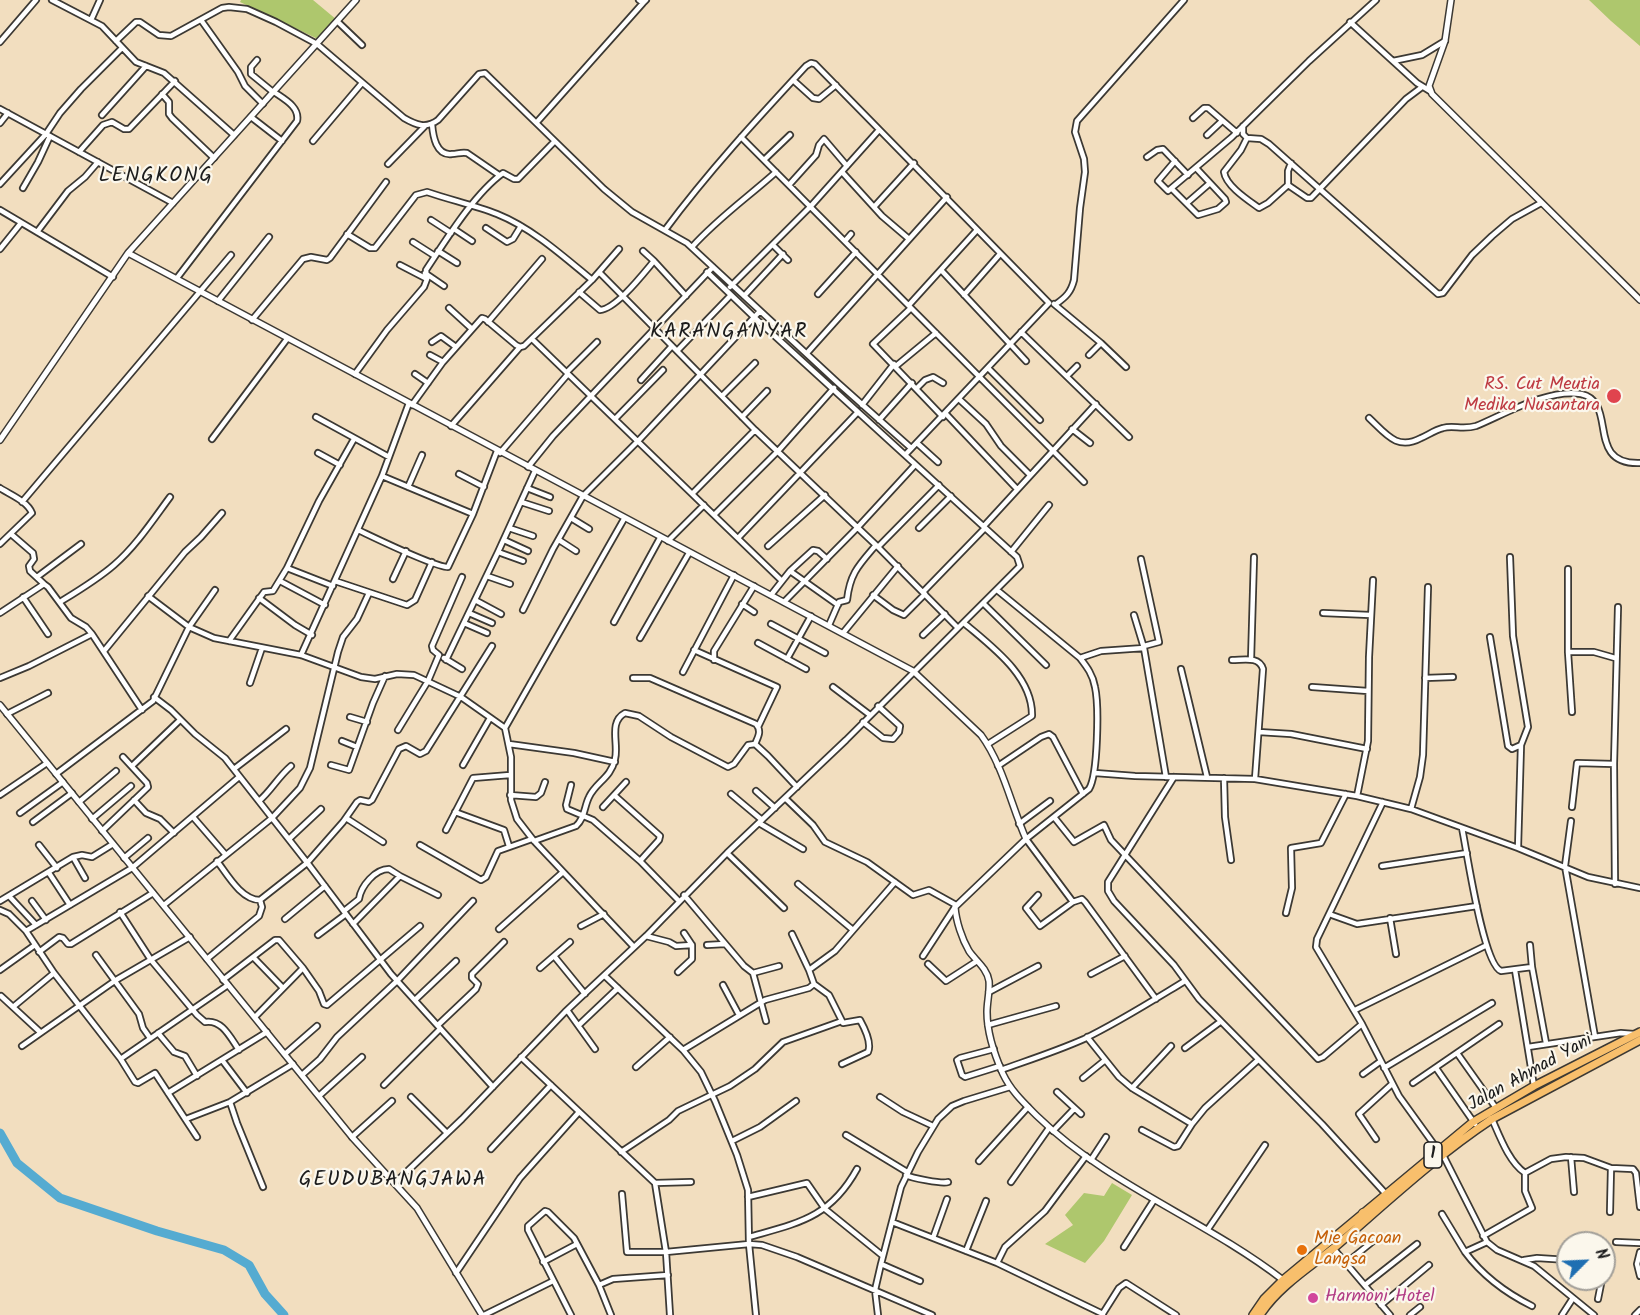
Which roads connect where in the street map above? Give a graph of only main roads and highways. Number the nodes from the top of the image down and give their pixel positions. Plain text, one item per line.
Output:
1 (1637, 1033) edge
2 (1640, 1040) edge
3 (1475, 1126) junction
4 (1441, 1153) junction
5 (1365, 1216) junction
6 (1253, 1315) edge
7 (1260, 1315) edge

1 - 3 main road, Jalan Ahmad Yani / 1
2 - 3 main road, 1
3 - 4 main road, Jalan Ahmad Yani / 1
4 - 5 main road, 1
4 - 5 main road, Jalan Ahmad Yani / 1
5 - 6 main road, Jalan Ahmad Yani / 1
5 - 7 main road, 1

